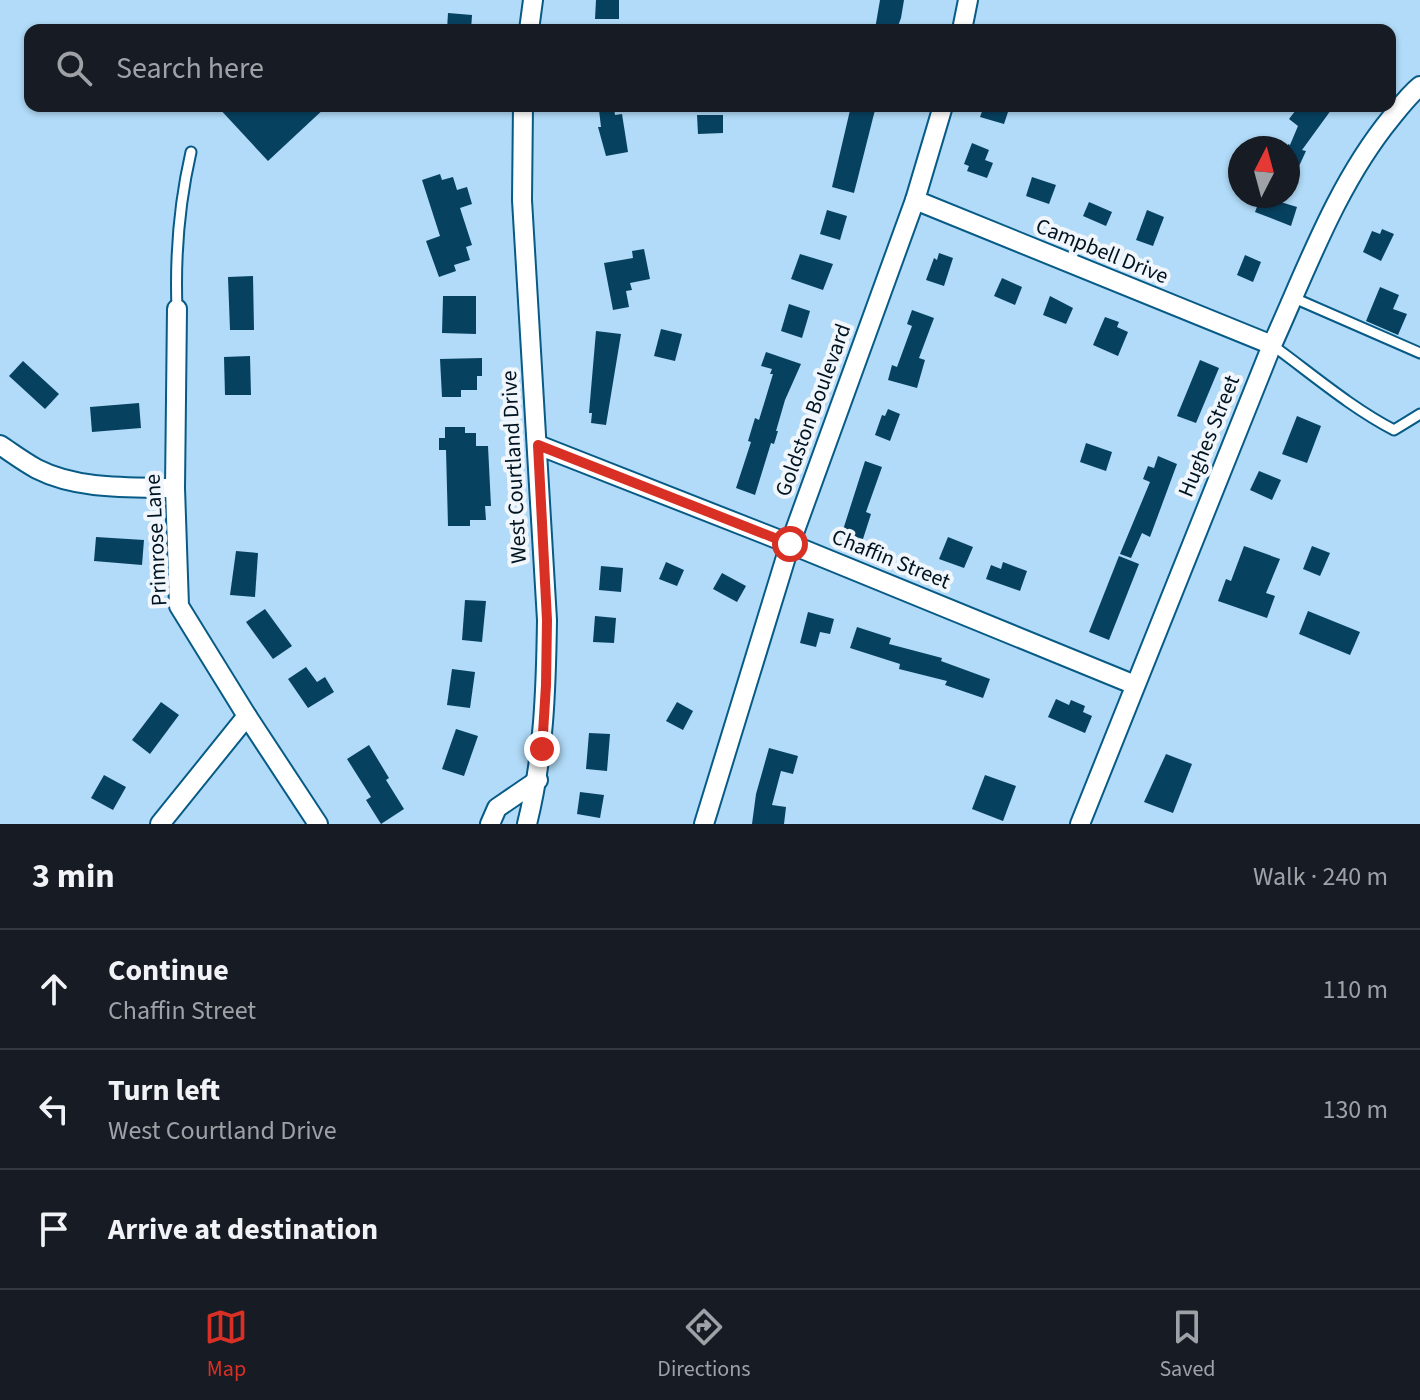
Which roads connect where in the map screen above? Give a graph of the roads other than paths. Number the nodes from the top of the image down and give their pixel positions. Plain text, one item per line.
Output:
1 (533, 0) edge
2 (968, 0) edge
3 (530, 24) edge
4 (963, 24) edge
5 (1420, 86) edge
6 (523, 112) edge
7 (941, 112) edge
8 (191, 152) dead end
9 (915, 200) junction
10 (1294, 298) junction
11 (177, 309) joint
12 (1272, 345) junction
13 (1420, 353) edge
14 (1420, 414) edge
15 (0, 445) edge
16 (538, 445) junction
17 (175, 488) junction
18 (790, 544) junction
19 (1135, 685) junction
20 (247, 716) junction
21 (538, 780) junction
22 (160, 824) edge
23 (318, 824) edge
24 (490, 824) edge
25 (527, 824) edge
26 (704, 824) edge
27 (1080, 824) edge

1 - 3 street
2 - 4 street
5 - 10 street, Hughes Street
6 - 16 street, West Courtland Drive
7 - 9 street, Goldston Boulevard
8 - 11 lane
9 - 12 street, Campbell Drive
9 - 18 street, Goldston Boulevard
10 - 12 street, Hughes Street
10 - 13 lane
11 - 17 street, Primrose Lane
12 - 14 lane
12 - 19 street, Hughes Street
15 - 17 street
16 - 18 street, Chaffin Street
16 - 21 street, West Courtland Drive
17 - 20 street, Primrose Lane
18 - 19 street, Chaffin Street
18 - 26 street, Goldston Boulevard
19 - 27 street, Hughes Street
20 - 22 street
20 - 23 street, Primrose Lane
21 - 24 street
21 - 25 street, West Courtland Drive

